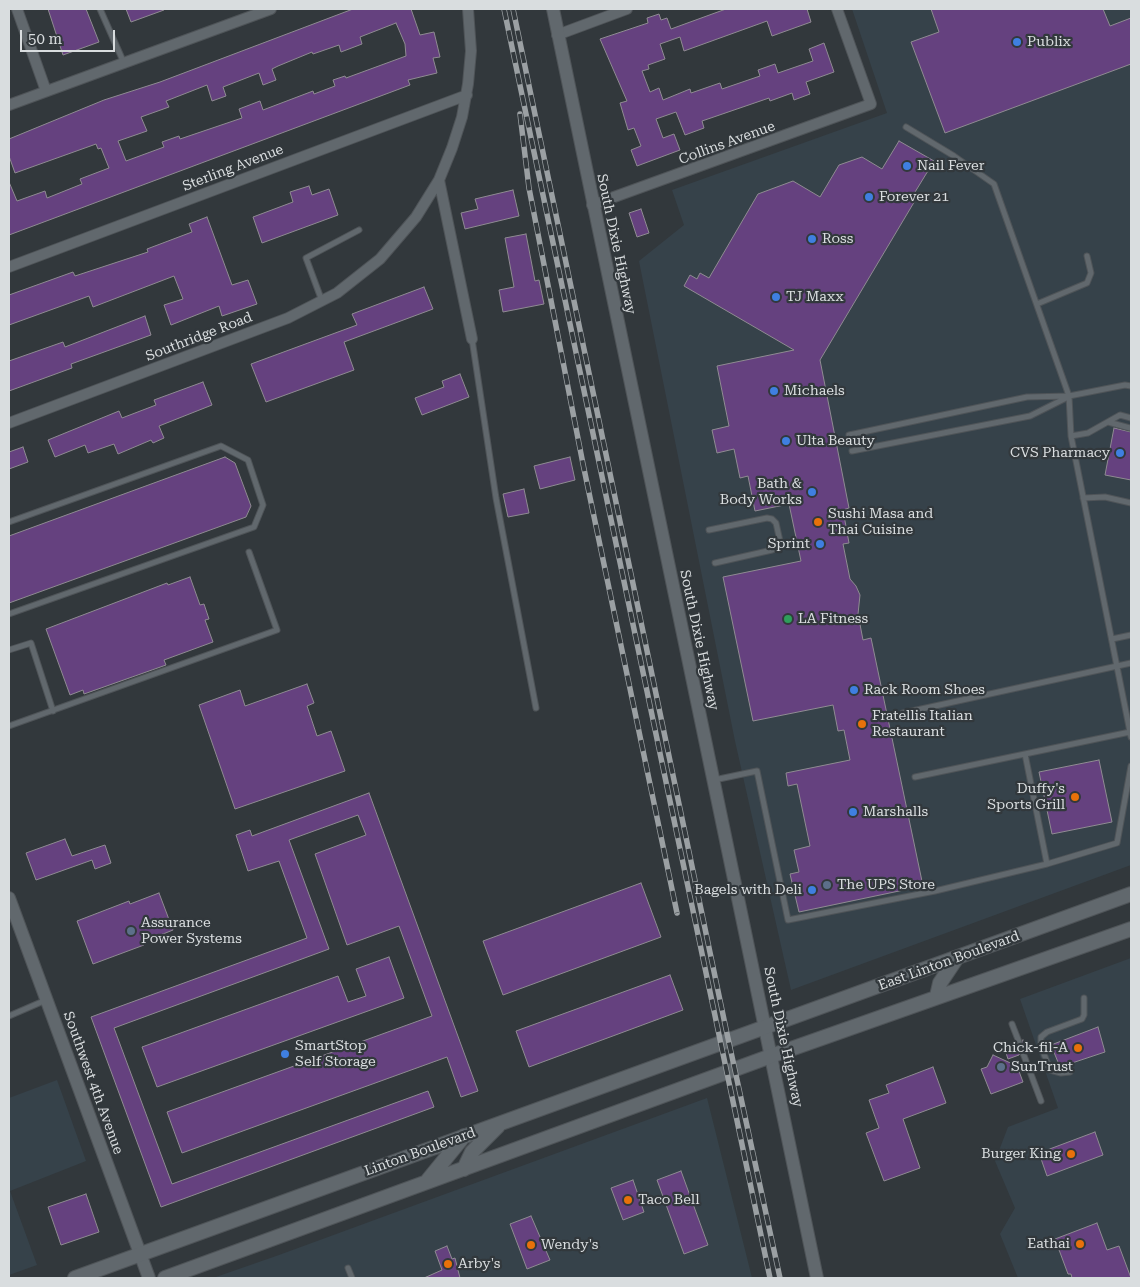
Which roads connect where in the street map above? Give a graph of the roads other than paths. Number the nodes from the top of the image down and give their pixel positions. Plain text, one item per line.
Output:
1 (17, 9) edge
2 (100, 9) edge
3 (271, 9) edge
4 (468, 9) edge
5 (552, 9) edge
6 (627, 9) edge
7 (837, 9) edge
8 (557, 35) junction
9 (125, 63) junction
10 (46, 92) junction
11 (467, 95) junction
12 (9, 105) edge
13 (906, 127) dead end
14 (438, 180) junction
15 (592, 205) junction
16 (359, 230) dead end
17 (1087, 256) dead end
18 (9, 267) edge
19 (322, 301) junction
20 (1036, 304) junction
21 (472, 339) joint
22 (1131, 386) edge
23 (1069, 396) junction
24 (1131, 418) edge
25 (1108, 422) junction
26 (9, 423) edge
27 (1130, 428) edge
28 (849, 435) dead end
29 (1071, 436) junction
30 (852, 452) dead end
31 (1083, 498) junction
32 (1131, 503) edge
33 (9, 522) edge
34 (709, 530) dead end
35 (249, 552) dead end
36 (715, 563) dead end
37 (9, 614) edge
38 (1131, 635) edge
39 (1112, 639) junction
40 (9, 650) edge
41 (1131, 663) edge
42 (1117, 665) junction
43 (536, 708) dead end
44 (53, 711) junction
45 (903, 713) dead end
46 (9, 726) edge
47 (1131, 735) edge
48 (1026, 754) junction
49 (1131, 766) edge
50 (914, 777) dead end
51 (713, 780) junction
52 (1047, 864) junction
53 (1131, 894) edge
54 (9, 898) edge
55 (1131, 929) edge
56 (956, 958) junction
57 (937, 996) junction
58 (1084, 998) dead end
59 (46, 1000) junction
60 (9, 1016) edge
61 (1012, 1024) dead end
62 (766, 1027) junction
63 (1018, 1042) dead end
64 (1023, 1053) dead end
65 (772, 1056) junction
66 (1070, 1072) dead end
67 (1041, 1101) dead end
68 (502, 1122) junction
69 (464, 1136) junction
70 (464, 1169) junction
71 (426, 1183) junction
72 (140, 1254) junction
73 (348, 1268) dead end
74 (75, 1278) edge
75 (149, 1278) edge
76 (165, 1278) edge
77 (352, 1278) edge
78 (817, 1278) edge

1 - 10 street
2 - 9 lane
3 - 9 street
4 - 11 street, Southridge Road
5 - 8 street, South Dixie Highway
6 - 8 street
7 - 15 street, Collins Avenue
8 - 15 street, South Dixie Highway
9 - 10 street
10 - 12 street
11 - 14 street, Southridge Road
11 - 18 street, Sterling Avenue
13 - 20 lane
14 - 19 street, Southridge Road
14 - 21 street
15 - 51 street, South Dixie Highway
16 - 19 lane
17 - 20 lane
19 - 26 street, Southridge Road
20 - 23 lane
21 - 43 lane
22 - 23 lane
23 - 28 lane
23 - 29 lane
23 - 30 lane
24 - 25 lane
25 - 27 lane
25 - 29 lane
29 - 31 lane
31 - 32 lane
31 - 39 lane
33 - 37 lane
34 - 36 lane
35 - 44 lane
38 - 39 lane
39 - 42 lane
40 - 44 lane
41 - 42 lane
42 - 45 lane
42 - 47 lane
44 - 46 lane
47 - 48 lane
48 - 50 lane
48 - 52 lane
49 - 52 lane
51 - 52 lane
51 - 62 street, South Dixie Highway
53 - 56 main road, East Linton Boulevard
54 - 59 street, Southwest 4th Avenue
55 - 57 main road, East Linton Boulevard
56 - 57 main road
56 - 62 main road, East Linton Boulevard
57 - 65 main road, East Linton Boulevard
58 - 66 lane
59 - 60 lane
59 - 72 street, Southwest 4th Avenue
61 - 63 lane
62 - 65 street, South Dixie Highway
62 - 68 main road, Linton Boulevard
64 - 67 lane
65 - 70 main road
65 - 78 street, South Dixie Highway
68 - 69 main road, Linton Boulevard
68 - 70 main road
69 - 71 main road
69 - 72 main road, Linton Boulevard
70 - 71 main road
71 - 76 main road
72 - 74 main road, Linton Boulevard
72 - 75 street, Southwest 4th Avenue
73 - 77 lane

